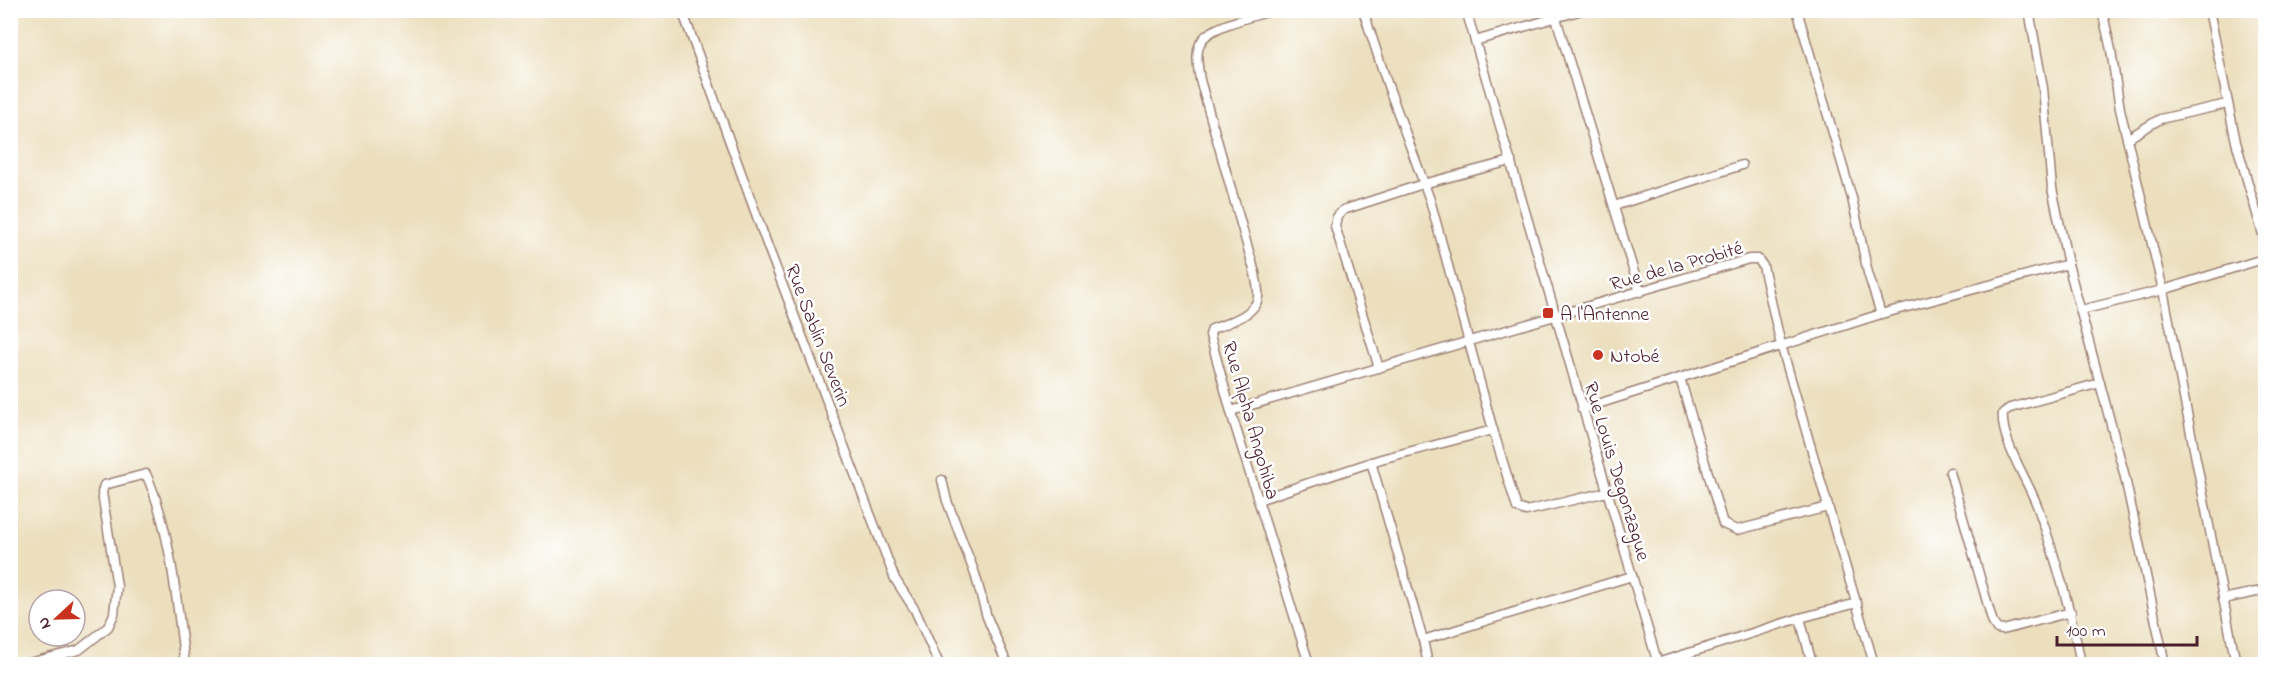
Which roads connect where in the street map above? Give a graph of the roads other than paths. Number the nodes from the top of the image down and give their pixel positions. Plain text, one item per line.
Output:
1 (682, 10) edge
2 (1273, 10) edge
3 (1363, 10) edge
4 (1466, 10) edge
5 (1582, 10) edge
6 (1797, 10) edge
7 (2029, 10) edge
8 (2102, 10) edge
9 (2209, 10) edge
10 (1556, 18) junction
11 (1475, 41) junction
12 (2227, 104) junction
13 (2127, 140) junction
14 (1510, 160) junction
15 (1742, 165) dead end
16 (1423, 184) junction
17 (1614, 206) junction
18 (2265, 246) edge
19 (2265, 258) edge
20 (2068, 264) junction
21 (2163, 290) junction
22 (1640, 292) junction
23 (2081, 310) junction
24 (1881, 315) junction
25 (1556, 317) junction
26 (1469, 343) junction
27 (1781, 345) junction
28 (1378, 368) junction
29 (1680, 378) junction
30 (2100, 383) junction
31 (1582, 408) junction
32 (1232, 411) junction
33 (1493, 430) junction
34 (1371, 462) junction
35 (1950, 472) dead end
36 (942, 480) dead end
37 (1607, 492) junction
38 (1258, 500) junction
39 (1828, 507) junction
40 (1632, 576) junction
41 (2265, 590) edge
42 (2223, 599) junction
43 (1857, 603) junction
44 (2071, 612) junction
45 (1800, 618) junction
46 (1423, 640) junction
47 (25, 664) edge
48 (185, 664) edge
49 (939, 664) edge
50 (1007, 664) edge
51 (1309, 664) edge
52 (1428, 664) edge
53 (1656, 664) edge
54 (1812, 664) edge
55 (1874, 664) edge
56 (2080, 664) edge
57 (2165, 664) edge
58 (2236, 664) edge

1 - 49 street, Rue Sablin Severin
2 - 32 street, Rue Alpha Angohiba
3 - 16 street
4 - 11 street, Rue Louis Degonzague
5 - 10 street
6 - 24 street
7 - 20 street
8 - 13 street
9 - 12 street
10 - 11 street
10 - 17 street
11 - 14 street, Rue Louis Degonzague
12 - 13 street
12 - 18 street
13 - 21 street
14 - 16 street
14 - 25 street, Rue Louis Degonzague
15 - 17 street
16 - 26 street
16 - 28 street
17 - 22 street
19 - 21 street
20 - 23 street
20 - 24 street
21 - 23 street
21 - 42 street
22 - 25 street, Rue de la Probité
22 - 27 street, Rue de la Probité
23 - 30 street
24 - 27 street
25 - 26 street, Rue de la Probité
25 - 31 street, Rue Louis Degonzague
26 - 28 street, Rue de la Probité
26 - 33 street
27 - 29 street
27 - 39 street, Rue de la Probité
28 - 32 street, Rue de la Probité
29 - 31 street
29 - 39 street
30 - 44 street
30 - 57 street
31 - 37 street, Rue Louis Degonzague
32 - 38 street, Rue Alpha Angohiba
33 - 34 street
33 - 37 street
34 - 38 street
34 - 46 street
35 - 44 street
36 - 50 street
37 - 40 street, Rue Louis Degonzague
38 - 51 street, Rue Alpha Angohiba
39 - 43 street, Rue de la Probité
40 - 46 street
40 - 53 street, Rue Louis Degonzague
41 - 42 street
42 - 58 street
43 - 45 street
43 - 55 street, Rue de la Probité
44 - 56 street
45 - 53 street
45 - 54 street
46 - 52 street
47 - 48 street

